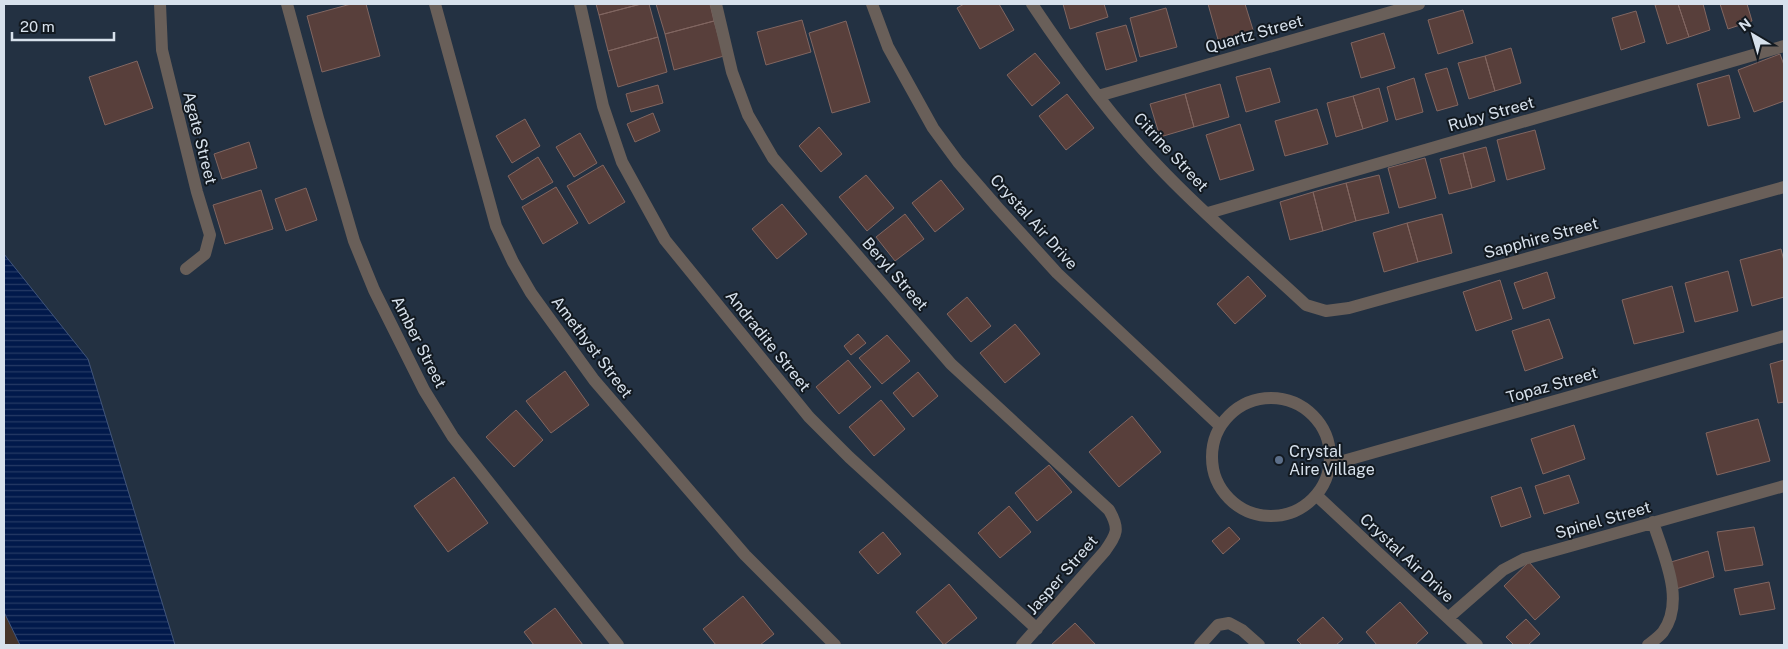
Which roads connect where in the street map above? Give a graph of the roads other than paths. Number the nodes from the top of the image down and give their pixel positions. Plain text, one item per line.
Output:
1 (160, 4) edge
2 (287, 4) edge
3 (435, 4) edge
4 (580, 4) edge
5 (716, 4) edge
6 (872, 4) edge
7 (1032, 4) edge
8 (1419, 4) edge
9 (1784, 46) edge
10 (1098, 96) junction
11 (1784, 187) edge
12 (1208, 213) junction
13 (186, 269) dead end
14 (1306, 305) joint
15 (1784, 336) edge
16 (1220, 426) junction
17 (1329, 465) junction
18 (1784, 486) edge
19 (1316, 495) junction
20 (1116, 522) joint
21 (1653, 522) junction
22 (1448, 618) junction
23 (1037, 629) junction
24 (618, 645) edge
25 (835, 645) edge
26 (1022, 645) edge
27 (1200, 645) edge
28 (1259, 645) edge
29 (1477, 645) edge
30 (1648, 645) edge

1 - 13 street, Agate Street
2 - 24 street, Amber Street
3 - 25 street, Amethyst Street
4 - 23 street, Andradite Street
5 - 20 street, Beryl Street
6 - 16 street, Crystal Air Drive
7 - 10 street, Citrine Street
8 - 10 street, Quartz Street
9 - 12 street, Ruby Street
10 - 12 street, Citrine Street
11 - 14 street, Sapphire Street
12 - 14 street, Citrine Street
15 - 17 street, Topaz Street
16 - 17 street
16 - 19 street
17 - 19 street
18 - 21 street, Spinel Street
19 - 22 street, Crystal Air Drive
20 - 23 street, Jasper Street
21 - 22 street, Spinel Street
21 - 30 street
22 - 29 street, Crystal Air Drive
23 - 26 street, Jasper Street
27 - 28 street

